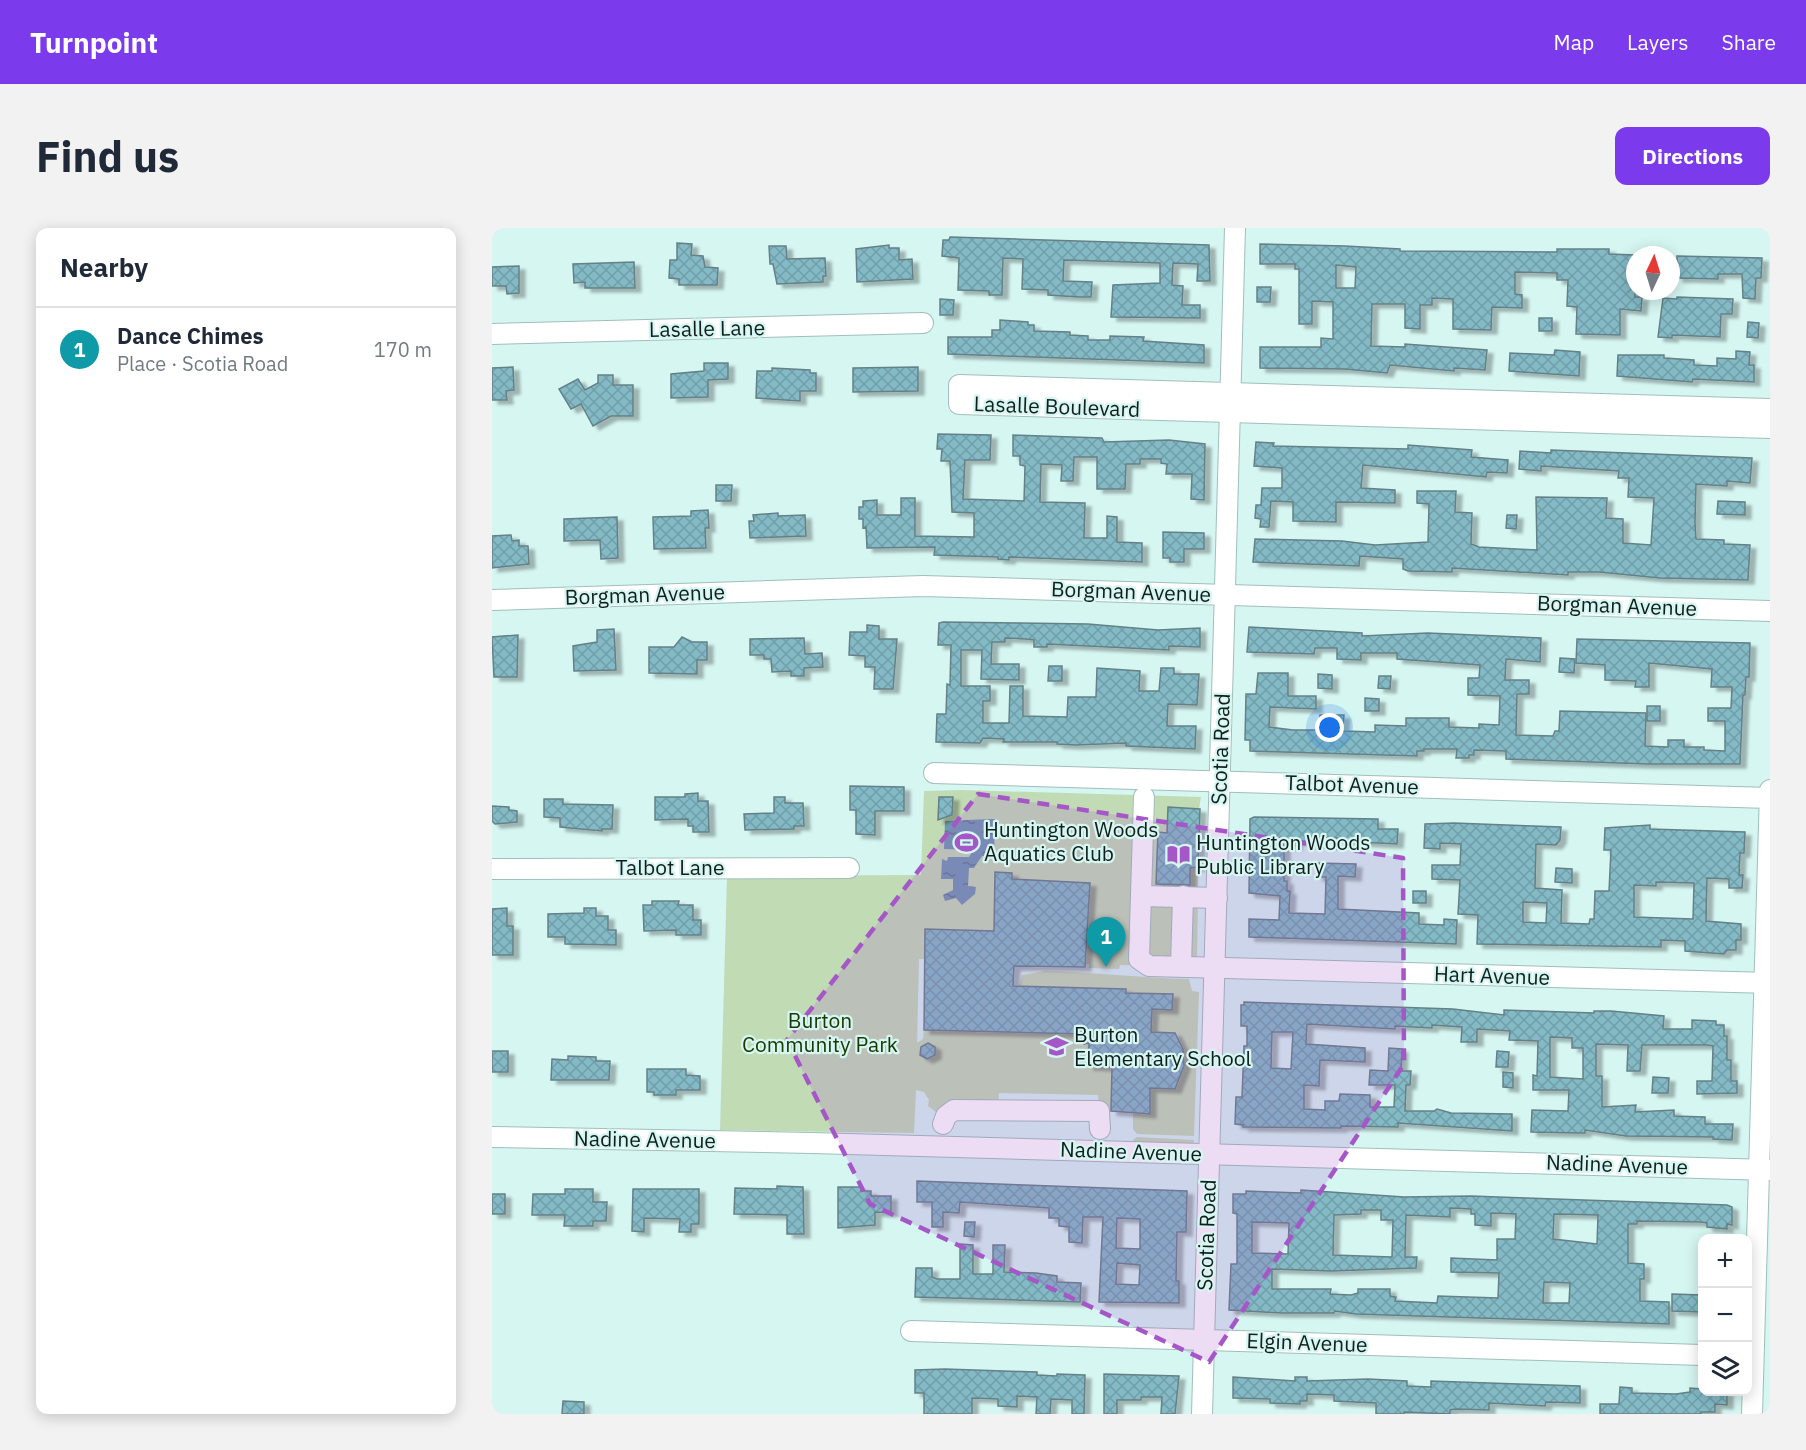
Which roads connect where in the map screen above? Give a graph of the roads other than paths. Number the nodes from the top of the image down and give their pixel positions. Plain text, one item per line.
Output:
1 (1234, 228) edge
2 (923, 323) dead end
3 (492, 334) edge
4 (1230, 393) junction
5 (1418, 408) junction
6 (1770, 409) edge
7 (1230, 413) junction
8 (1592, 413) junction
9 (1770, 428) edge
10 (1226, 595) junction
11 (492, 600) edge
12 (1770, 611) edge
13 (934, 772) dead end
14 (1220, 781) junction
15 (1770, 790) edge
16 (1144, 797) dead end
17 (1770, 798) edge
18 (849, 868) dead end
19 (492, 869) edge
20 (1141, 896) junction
21 (1183, 896) junction
22 (1217, 898) junction
23 (1181, 966) junction
24 (1215, 968) junction
25 (1767, 983) edge
26 (944, 1124) dead end
27 (1100, 1129) dead end
28 (492, 1137) edge
29 (1210, 1154) junction
30 (1765, 1170) edge
31 (911, 1331) dead end
32 (1204, 1340) junction
33 (1698, 1355) edge
34 (1757, 1357) edge
35 (1202, 1414) edge
36 (1752, 1414) edge

1 - 4 street, Scotia Road
2 - 3 street, Lasalle Lane
4 - 5 street, Lasalle Boulevard
4 - 7 street, Scotia Road
4 - 7 street, Lasalle Boulevard
5 - 7 street, Lasalle Boulevard
5 - 8 street, Lasalle Boulevard
6 - 8 street, Lasalle Boulevard
7 - 10 street, Scotia Road
8 - 9 street, Lasalle Boulevard
10 - 11 street, Borgman Avenue
10 - 12 street, Borgman Avenue
10 - 14 street, Scotia Road
13 - 14 street, Talbot Avenue
14 - 17 street, Talbot Avenue
14 - 22 street, Scotia Road
15 - 17 street
16 - 20 street
17 - 25 street
18 - 19 street, Talbot Lane
20 - 21 street
20 - 23 street, Hart Avenue
21 - 22 street
21 - 23 street
22 - 24 street, Scotia Road
23 - 24 street, Hart Avenue
24 - 25 street, Hart Avenue
24 - 29 street, Scotia Road
25 - 30 street
26 - 27 street
28 - 29 street, Nadine Avenue
29 - 30 street, Nadine Avenue
29 - 32 street, Scotia Road
30 - 34 street
31 - 32 street, Elgin Avenue
32 - 33 street, Elgin Avenue
32 - 35 street, Scotia Road
34 - 36 street

